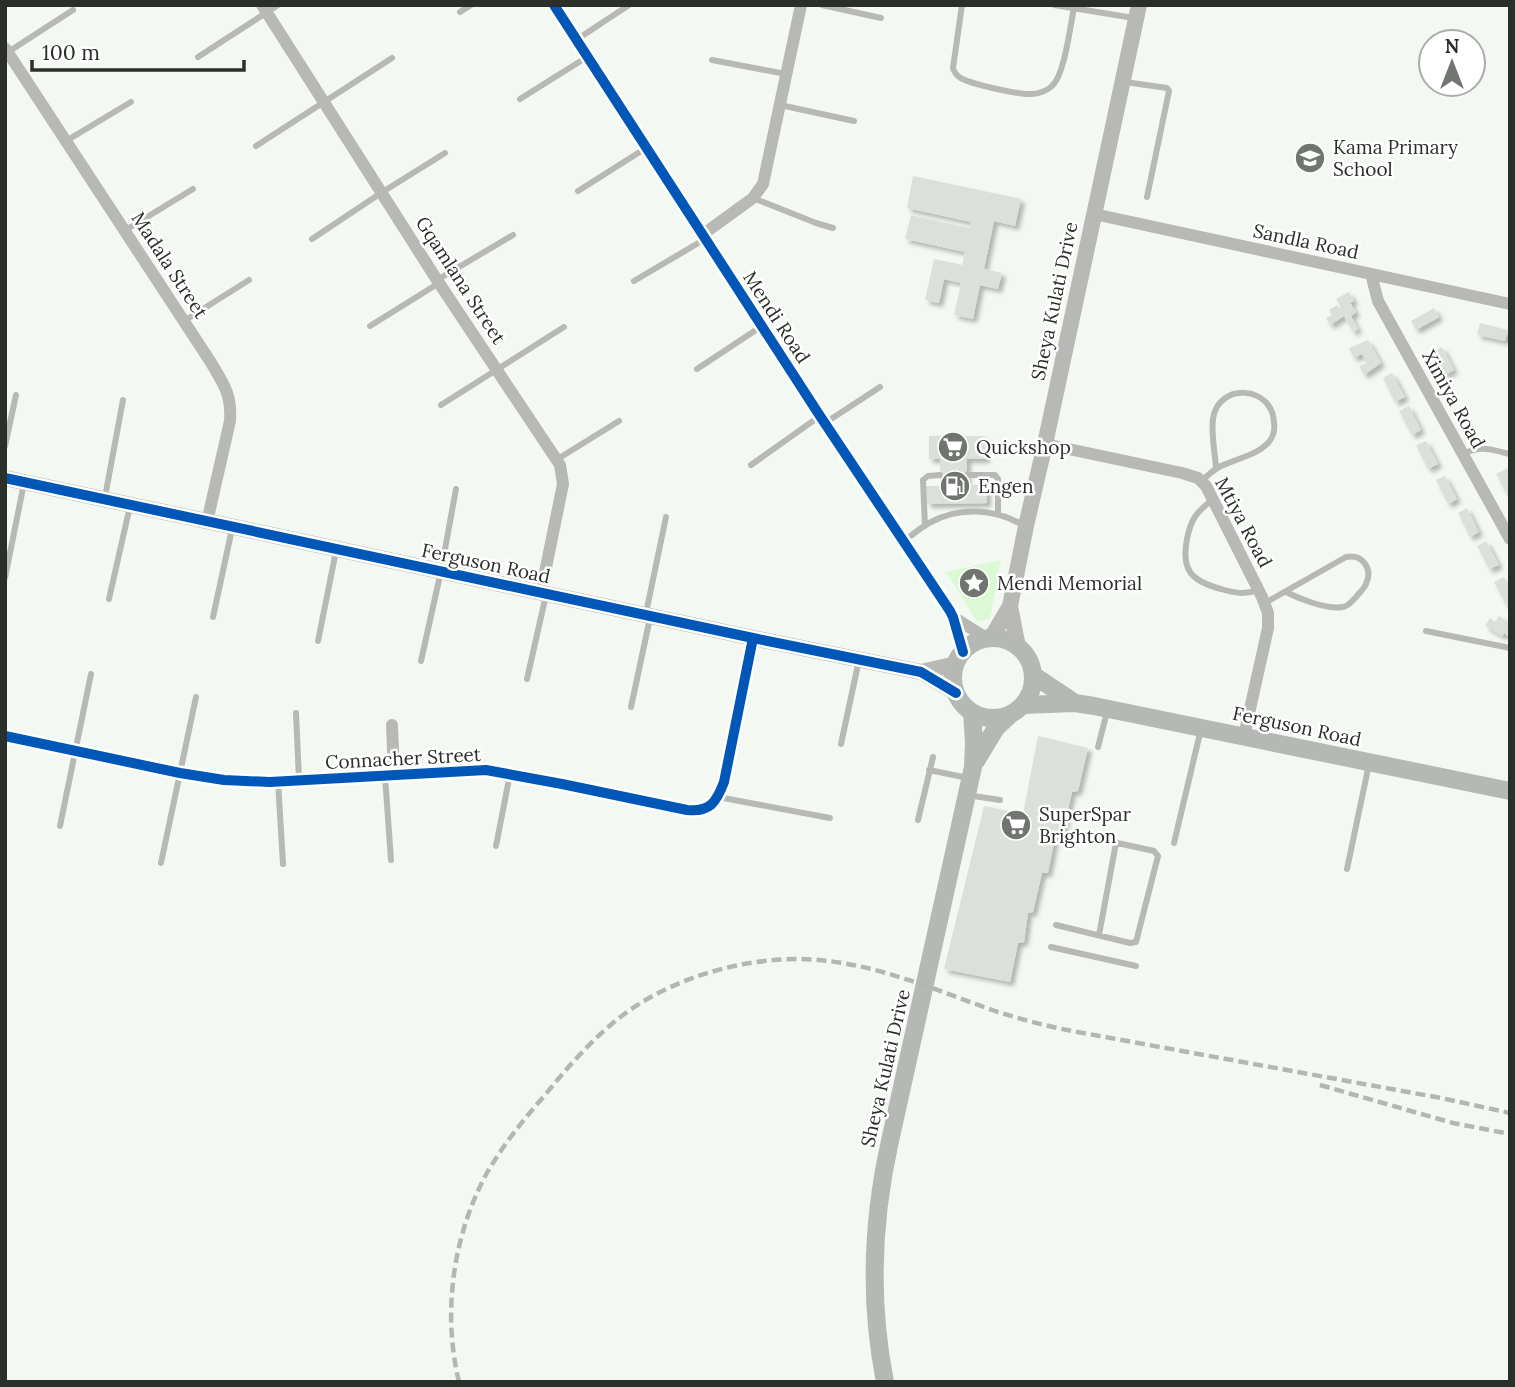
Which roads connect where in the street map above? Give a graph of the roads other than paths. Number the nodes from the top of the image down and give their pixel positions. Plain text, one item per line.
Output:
1 (471, 5) edge
2 (554, 5) edge
3 (629, 5) edge
4 (801, 5) edge
5 (822, 5) edge
6 (962, 5) edge
7 (1054, 5) edge
8 (269, 8) edge
9 (1074, 8) junction
10 (74, 10) dead end
11 (460, 12) dead end
12 (1138, 12) edge
13 (881, 18) dead end
14 (576, 40) junction
15 (6, 50) edge
16 (198, 57) dead end
17 (587, 57) junction
18 (392, 58) dead end
19 (712, 60) dead end
20 (786, 74) junction
21 (1123, 82) junction
22 (520, 99) dead end
23 (131, 102) dead end
24 (324, 102) junction
25 (780, 105) junction
26 (854, 121) dead end
27 (66, 141) junction
28 (257, 146) dead end
29 (646, 148) junction
30 (445, 153) dead end
31 (193, 189) dead end
32 (578, 191) dead end
33 (381, 193) junction
34 (1147, 197) dead end
35 (753, 198) junction
36 (1094, 214) junction
37 (833, 228) dead end
38 (124, 231) junction
39 (513, 235) dead end
40 (704, 237) junction
41 (312, 239) dead end
42 (1371, 274) junction
43 (249, 280) dead end
44 (438, 281) junction
45 (635, 281) dead end
46 (1510, 304) edge
47 (184, 321) junction
48 (370, 326) dead end
49 (762, 326) junction
50 (564, 327) dead end
51 (697, 369) dead end
52 (496, 370) junction
53 (880, 387) dead end
54 (16, 395) dead end
55 (123, 400) dead end
56 (441, 405) dead end
57 (823, 419) junction
58 (619, 421) dead end
59 (1045, 444) junction
60 (5, 446) edge
61 (1462, 454) junction
62 (1510, 454) edge
63 (556, 460) junction
64 (751, 465) dead end
65 (1216, 468) junction
66 (940, 475) dead end
67 (967, 475) dead end
68 (5, 478) edge
69 (1202, 481) junction
70 (24, 482) junction
71 (456, 489) dead end
72 (105, 499) junction
73 (1213, 499) junction
74 (131, 504) junction
75 (998, 514) junction
76 (666, 517) dead end
77 (207, 522) junction
78 (925, 526) junction
79 (1026, 526) junction
80 (232, 527) junction
81 (1510, 539) edge
82 (903, 542) junction
83 (337, 549) junction
84 (442, 571) junction
85 (5, 578) edge
86 (1258, 590) junction
87 (1286, 592) junction
88 (543, 593) junction
89 (109, 599) dead end
90 (1265, 603) junction
91 (1010, 606) junction
92 (648, 615) junction
93 (213, 617) dead end
94 (953, 617) junction
95 (1426, 631) dead end
96 (753, 638) junction
97 (990, 638) junction
98 (318, 641) dead end
99 (1018, 647) junction
100 (1510, 648) edge
101 (959, 658) junction
102 (859, 659) junction
103 (421, 661) dead end
104 (921, 672) junction
105 (91, 674) dead end
106 (1033, 675) junction
107 (527, 679) dead end
108 (956, 693) junction
109 (196, 697) dead end
110 (1075, 704) junction
111 (631, 708) dead end
112 (1018, 709) junction
113 (1108, 709) junction
114 (972, 712) junction
115 (296, 713) dead end
116 (392, 725) dead end
117 (1202, 727) junction
118 (5, 736) edge
119 (1244, 736) junction
120 (841, 744) dead end
121 (1098, 747) dead end
122 (77, 751) junction
123 (933, 757) dead end
124 (1370, 762) junction
125 (929, 770) junction
126 (180, 773) junction
127 (510, 774) junction
128 (390, 775) junction
129 (299, 780) junction
130 (970, 780) junction
131 (278, 781) junction
132 (1510, 791) edge
133 (718, 797) junction
134 (1000, 800) dead end
135 (830, 818) dead end
136 (918, 820) dead end
137 (60, 826) dead end
138 (1076, 834) dead end
139 (1116, 843) junction
140 (1174, 843) dead end
141 (496, 846) dead end
142 (391, 860) dead end
143 (161, 863) dead end
144 (283, 864) dead end
145 (1347, 869) dead end
146 (1056, 925) dead end
147 (1099, 935) junction
148 (1051, 947) dead end
149 (1136, 966) dead end
150 (885, 1382) edge

1 - 11 lane
2 - 14 street, Mendi Road
3 - 14 lane
4 - 20 street
5 - 13 lane
6 - 9 lane
7 - 9 lane
8 - 16 lane
8 - 24 street, Gqamlana Street
9 - 12 lane
10 - 15 lane
12 - 21 street, Sheya Kulati Drive
14 - 17 street, Mendi Road
15 - 27 street, Madala Street
17 - 22 lane
17 - 29 street, Mendi Road
18 - 24 lane
19 - 20 lane
20 - 25 street
21 - 34 lane
21 - 36 street, Sheya Kulati Drive
23 - 27 lane
24 - 28 lane
24 - 33 street, Gqamlana Street
25 - 26 lane
25 - 35 street
27 - 38 street, Madala Street
29 - 32 lane
29 - 40 street, Mendi Road
30 - 33 lane
31 - 38 lane
33 - 41 lane
33 - 44 street, Gqamlana Street
35 - 37 lane
35 - 40 street
36 - 42 street, Sandla Road
36 - 59 street, Sheya Kulati Drive
38 - 47 street, Madala Street
39 - 44 lane
40 - 45 lane
40 - 49 street, Mendi Road
42 - 46 street, Sandla Road
42 - 61 street, Ximiya Road
43 - 47 lane
44 - 48 lane
44 - 52 street, Gqamlana Street
47 - 77 street, Madala Street
49 - 51 lane
49 - 57 street, Mendi Road
50 - 52 lane
52 - 56 lane
52 - 63 street, Gqamlana Street
53 - 57 lane
54 - 60 lane
55 - 72 lane
57 - 64 lane
57 - 82 street, Mendi Road
58 - 63 lane
59 - 69 street, Mtiya Road
59 - 79 street, Sheya Kulati Drive
61 - 62 lane
61 - 81 street, Ximiya Road
63 - 88 street, Gqamlana Street
65 - 65 lane
65 - 69 lane
66 - 78 lane
67 - 75 lane
68 - 70 street, Ferguson Road
69 - 73 street, Mtiya Road
70 - 72 street, Ferguson Road
70 - 85 lane
71 - 84 lane
72 - 74 street, Ferguson Road
73 - 86 street, Mtiya Road
73 - 86 lane
74 - 77 street, Ferguson Road
74 - 89 lane
75 - 78 lane
75 - 79 lane
76 - 92 lane
77 - 80 street, Ferguson Road
78 - 82 lane
79 - 91 street, Sheya Kulati Drive
80 - 83 street, Ferguson Road
80 - 93 lane
82 - 94 street, Mendi Road
83 - 84 street, Ferguson Road
83 - 98 lane
84 - 88 street, Ferguson Road
84 - 103 lane
86 - 90 street, Mtiya Road
87 - 87 lane
87 - 90 lane
88 - 92 street, Ferguson Road
88 - 107 lane
90 - 119 street, Mtiya Road
91 - 97 street, Sheya Kulati Drive
91 - 99 street, Sheya Kulati Drive
92 - 96 street, Ferguson Road
92 - 111 lane
94 - 97 street, Mendi Road
94 - 101 street, Mendi Road
95 - 100 lane
96 - 102 street, Ferguson Road
96 - 133 street
97 - 99 main road
97 - 101 main road
99 - 106 main road
101 - 104 street, Ferguson Road
101 - 108 main road
102 - 104 street, Ferguson Road
102 - 120 lane
104 - 108 street, Ferguson Road
105 - 122 lane
106 - 110 main road, Ferguson Road
106 - 112 main road
108 - 114 main road
109 - 126 lane
110 - 112 main road, Ferguson Road
110 - 113 main road, Ferguson Road
112 - 114 main road
112 - 130 main road, Sheya Kulati Drive
113 - 117 main road, Ferguson Road
113 - 121 lane
114 - 130 main road, Sheya Kulati Drive
115 - 129 lane
116 - 128 street
117 - 119 main road, Ferguson Road
117 - 140 lane
118 - 122 street, Connacher Street
119 - 124 main road, Ferguson Road
122 - 126 street, Connacher Street
122 - 137 lane
123 - 125 lane
124 - 132 main road, Ferguson Road
124 - 145 lane
125 - 130 lane
125 - 136 lane
126 - 131 street, Connacher Street
126 - 143 lane
127 - 128 street, Connacher Street
127 - 133 street, Connacher Street
127 - 141 lane
128 - 129 street, Connacher Street
128 - 142 lane
129 - 131 street, Connacher Street
130 - 134 lane
130 - 150 main road, Sheya Kulati Drive
131 - 144 lane
133 - 135 lane
138 - 139 lane
139 - 147 lane
139 - 147 lane
146 - 147 lane
148 - 149 lane

